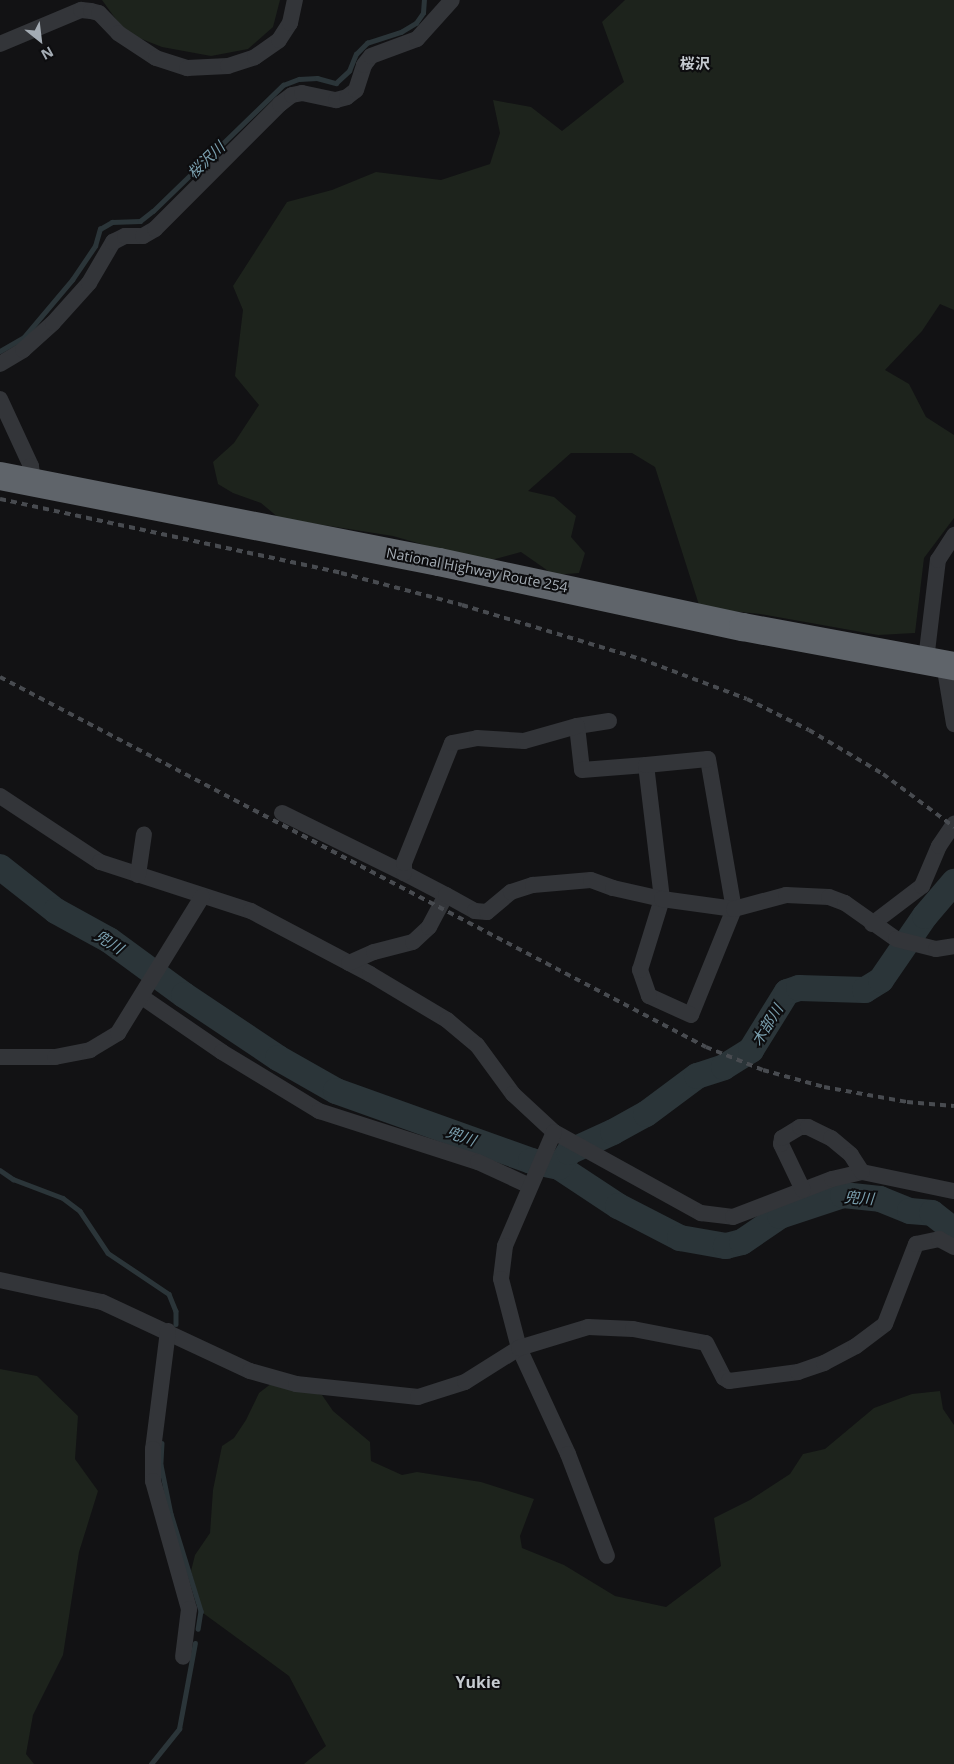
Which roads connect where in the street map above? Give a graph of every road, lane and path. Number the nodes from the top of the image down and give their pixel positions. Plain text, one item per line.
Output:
1 (294, 0) edge
2 (452, 0) edge
3 (0, 44) edge
4 (0, 364) edge
5 (0, 399) edge
6 (0, 476) edge
7 (33, 482) junction
8 (954, 535) edge
9 (941, 663) edge
10 (609, 722) dead end
11 (954, 724) edge
12 (578, 726) junction
13 (646, 765) junction
14 (0, 796) edge
15 (282, 813) dead end
16 (954, 824) edge
17 (144, 834) dead end
18 (404, 873) junction
19 (138, 875) junction
20 (446, 896) junction
21 (202, 897) junction
22 (662, 899) junction
23 (734, 909) junction
24 (872, 924) junction
25 (954, 946) edge
26 (349, 963) junction
27 (144, 993) junction
28 (0, 1057) edge
29 (552, 1135) junction
30 (862, 1172) junction
31 (531, 1183) junction
32 (803, 1190) junction
33 (954, 1190) edge
34 (954, 1247) edge
35 (0, 1280) edge
36 (168, 1330) junction
37 (519, 1348) junction
38 (607, 1556) dead end
39 (182, 1657) dead end

1 - 3 street
2 - 4 street
5 - 7 street
6 - 7 highway, National Highway Route 254
7 - 9 highway, National Highway Route 254
8 - 9 street
9 - 11 street
10 - 12 street
12 - 13 street
12 - 18 street
13 - 22 street
13 - 23 street
14 - 19 street
15 - 18 street
16 - 24 street
17 - 19 street
18 - 20 street
19 - 21 street
20 - 22 street
20 - 26 street
21 - 26 street
21 - 27 street
22 - 23 street
22 - 23 street
23 - 24 street
24 - 25 street
26 - 29 street
27 - 28 street
27 - 31 street
29 - 31 street
29 - 32 street
30 - 32 street
30 - 32 street
30 - 33 street
31 - 37 street
34 - 37 street
35 - 36 street
36 - 37 street
36 - 39 street
37 - 38 street

